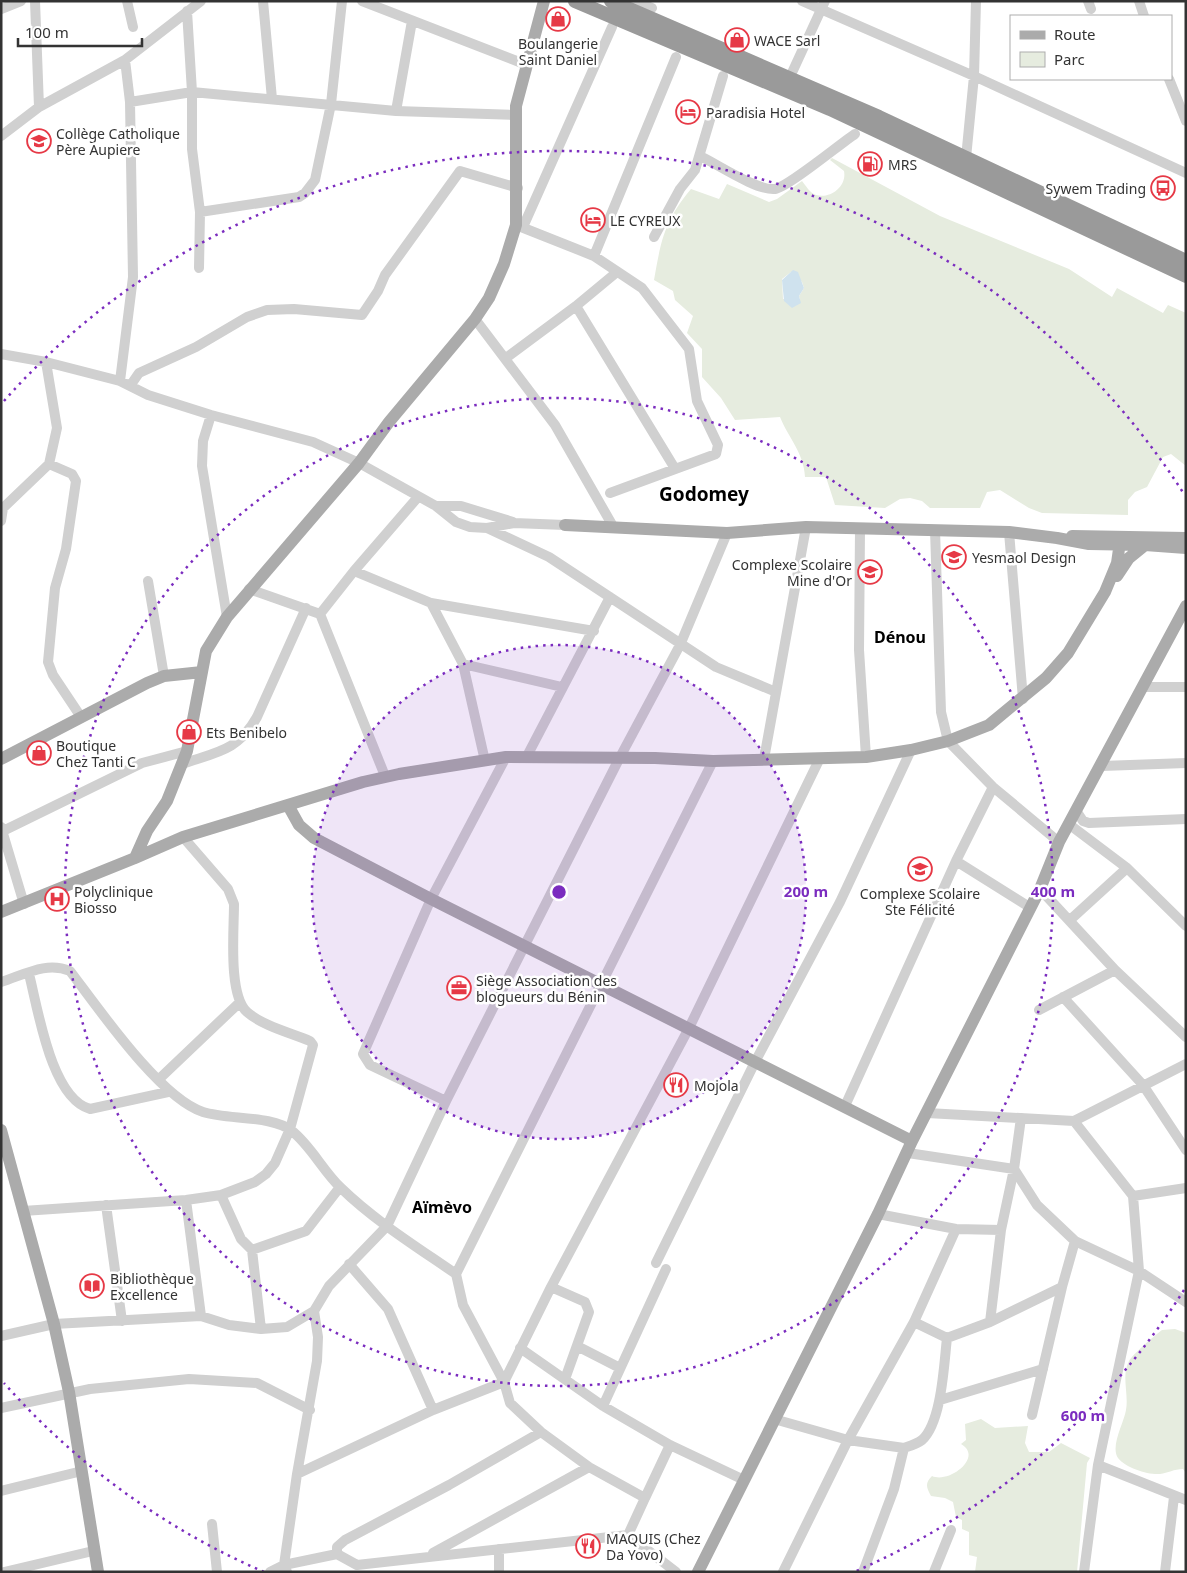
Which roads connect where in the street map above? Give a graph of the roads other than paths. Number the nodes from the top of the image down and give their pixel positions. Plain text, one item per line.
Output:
1 (21, 1) edge
2 (35, 1) edge
3 (127, 1) edge
4 (201, 1) edge
5 (264, 1) edge
6 (362, 1) edge
7 (544, 1) edge
8 (575, 1) edge
9 (612, 1) edge
10 (636, 1) edge
11 (802, 1) edge
12 (976, 1) edge
13 (1139, 1) edge
14 (339, 2) edge
15 (823, 6) edge
16 (652, 8) edge
17 (1, 9) edge
18 (187, 11) junction
19 (1144, 15) edge
20 (412, 21) junction
21 (133, 27) dead end
22 (612, 27) dead end
23 (676, 57) dead end
24 (125, 60) junction
25 (527, 65) junction
26 (723, 76) dead end
27 (974, 76) junction
28 (790, 77) junction
29 (1169, 80) edge
30 (192, 92) junction
31 (272, 99) junction
32 (130, 102) junction
33 (331, 104) junction
34 (40, 107) junction
35 (396, 111) junction
36 (515, 115) junction
37 (1186, 121) edge
38 (854, 134) dead end
39 (1, 136) edge
40 (700, 156) junction
41 (966, 158) junction
42 (1186, 173) edge
43 (518, 188) junction
44 (200, 212) junction
45 (520, 226) junction
46 (654, 237) dead end
47 (594, 256) junction
48 (1184, 259) edge
49 (199, 268) dead end
50 (617, 272) junction
51 (1186, 276) edge
52 (576, 306) junction
53 (476, 319) junction
54 (1, 354) edge
55 (506, 358) junction
56 (46, 362) junction
57 (120, 381) junction
58 (130, 386) junction
59 (211, 415) junction
60 (359, 463) junction
61 (49, 464) junction
62 (674, 467) junction
63 (610, 493) dead end
64 (418, 497) junction
65 (436, 506) junction
66 (2, 508) edge
67 (1, 521) edge
68 (514, 522) junction
69 (565, 525) joint
70 (806, 527) junction
71 (487, 528) junction
72 (614, 528) junction
73 (860, 529) junction
74 (935, 530) junction
75 (727, 532) junction
76 (1009, 532) junction
77 (1186, 538) edge
78 (1126, 545) junction
79 (1186, 548) edge
80 (354, 571) junction
81 (148, 581) dead end
82 (249, 589) junction
83 (610, 597) junction
84 (431, 602) junction
85 (1186, 606) edge
86 (306, 608) junction
87 (320, 614) junction
88 (227, 617) junction
89 (594, 631) junction
90 (680, 645) junction
91 (463, 664) junction
92 (202, 672) junction
93 (164, 676) junction
94 (562, 686) junction
95 (1142, 687) junction
96 (1186, 687) edge
97 (776, 692) junction
98 (1023, 699) junction
99 (81, 717) junction
100 (948, 741) junction
101 (911, 750) junction
102 (187, 751) junction
103 (526, 756) junction
104 (506, 757) junction
105 (866, 757) junction
106 (820, 758) junction
107 (1, 759) edge
108 (619, 759) junction
109 (764, 759) junction
110 (485, 761) junction
111 (713, 761) junction
112 (1186, 763) edge
113 (182, 764) junction
114 (1102, 766) junction
115 (385, 776) junction
116 (993, 787) junction
117 (289, 807) junction
118 (1077, 812) junction
119 (1186, 819) edge
120 (1070, 825) junction
121 (2, 829) edge
122 (183, 837) junction
123 (1059, 842) junction
124 (135, 858) junction
125 (956, 861) junction
126 (1126, 868) junction
127 (1040, 889) junction
128 (431, 899) junction
129 (24, 904) junction
130 (1031, 908) junction
131 (1, 912) edge
132 (1070, 920) junction
133 (1186, 926) edge
134 (525, 946) junction
135 (1115, 970) junction
136 (29, 974) junction
137 (1, 982) edge
138 (601, 984) junction
139 (1063, 997) junction
140 (239, 1003) junction
141 (1038, 1010) dead end
142 (689, 1028) junction
143 (1186, 1037) edge
144 (755, 1062) junction
145 (1186, 1064) edge
146 (159, 1079) junction
147 (1143, 1085) junction
148 (168, 1092) junction
149 (446, 1101) junction
150 (845, 1106) junction
151 (927, 1113) junction
152 (1021, 1118) junction
153 (1074, 1121) junction
154 (290, 1129) junction
155 (1, 1130) edge
156 (910, 1147) junction
157 (1186, 1150) edge
158 (6, 1162) edge
159 (1014, 1169) junction
160 (340, 1187) junction
161 (1186, 1188) edge
162 (221, 1195) junction
163 (1133, 1196) junction
164 (186, 1200) junction
165 (106, 1205) junction
166 (23, 1211) junction
167 (878, 1214) junction
168 (387, 1226) junction
169 (956, 1229) junction
170 (1002, 1230) junction
171 (1075, 1241) junction
172 (252, 1250) junction
173 (656, 1262) dead end
174 (349, 1264) junction
175 (666, 1269) dead end
176 (1139, 1271) junction
177 (456, 1274) junction
178 (551, 1287) junction
179 (1062, 1287) junction
180 (1186, 1302) edge
181 (314, 1311) junction
182 (202, 1316) junction
183 (122, 1321) junction
184 (914, 1322) junction
185 (990, 1322) junction
186 (54, 1324) junction
187 (261, 1329) junction
188 (1, 1336) edge
189 (947, 1338) junction
190 (577, 1346) junction
191 (520, 1348) junction
192 (620, 1368) junction
193 (1043, 1369) junction
194 (566, 1379) junction
195 (504, 1382) junction
196 (69, 1392) junction
197 (940, 1400) junction
198 (603, 1406) junction
199 (1, 1408) edge
200 (310, 1410) junction
201 (433, 1410) junction
202 (1032, 1415) dead end
203 (774, 1419) junction
204 (541, 1432) junction
205 (848, 1440) junction
206 (670, 1445) junction
207 (904, 1448) junction
208 (1098, 1465) junction
209 (589, 1467) junction
210 (82, 1471) junction
211 (297, 1474) junction
212 (744, 1480) junction
213 (1, 1491) edge
214 (1174, 1497) junction
215 (645, 1498) junction
216 (1186, 1500) edge
217 (212, 1524) dead end
218 (951, 1530) dead end
219 (628, 1535) junction
220 (499, 1549) junction
221 (94, 1551) junction
222 (337, 1554) junction
223 (428, 1556) junction
224 (389, 1567) edge
225 (286, 1569) edge
226 (4, 1572) edge
227 (98, 1572) edge
228 (217, 1572) edge
229 (270, 1572) edge
230 (500, 1572) edge
231 (676, 1572) edge
232 (698, 1572) edge
233 (783, 1572) edge
234 (863, 1572) edge
235 (934, 1572) edge
236 (1084, 1572) edge
237 (1165, 1572) edge

1 - 17 street
2 - 34 street
3 - 21 street
4 - 18 street
5 - 31 street
6 - 20 street
7 - 25 main road
8 - 51 highway
9 - 16 highway
10 - 16 street
11 - 15 street
12 - 27 street
13 - 19 street
14 - 33 street
15 - 27 street
15 - 28 street
16 - 28 highway
18 - 24 street
18 - 30 street
20 - 25 street
20 - 35 street
22 - 45 street
23 - 47 street
24 - 32 street
24 - 34 street
25 - 36 main road
26 - 40 street
27 - 41 street
27 - 42 street
28 - 41 highway
29 - 37 street
30 - 31 street
30 - 32 street
30 - 44 street
31 - 33 street
32 - 57 street
33 - 35 street
33 - 44 street
34 - 39 street
35 - 36 street
36 - 43 main road
38 - 40 street
40 - 46 street
41 - 48 highway
43 - 45 main road
43 - 58 street
44 - 49 street
45 - 47 street
45 - 53 main road
47 - 50 street
50 - 52 street
50 - 62 street
52 - 55 street
52 - 62 street
53 - 55 street
53 - 60 main road
54 - 56 street
55 - 72 street
56 - 57 street
56 - 61 street
57 - 58 street
58 - 59 street
59 - 60 street
59 - 88 street
60 - 64 street
60 - 82 main road
61 - 66 street
61 - 99 street
62 - 63 street
64 - 65 street
64 - 80 street
65 - 68 street
65 - 71 street
66 - 67 street
68 - 69 street
68 - 71 street
69 - 72 main road
70 - 73 main road
70 - 75 main road
70 - 97 street
71 - 83 street
72 - 75 main road
73 - 74 main road
73 - 105 street
74 - 76 main road
74 - 100 street
75 - 90 street
76 - 78 main road
76 - 98 street
77 - 78 main road
78 - 79 main road
78 - 98 main road
80 - 84 street
80 - 87 street
81 - 93 street
82 - 86 street
82 - 88 main road
83 - 89 street
83 - 90 street
84 - 89 street
84 - 91 street
85 - 95 main road
86 - 87 street
86 - 113 street
87 - 115 street
88 - 92 main road
89 - 94 street
90 - 97 street
90 - 108 street
91 - 94 street
91 - 110 street
92 - 93 main road
92 - 102 main road
93 - 99 main road
94 - 103 street
95 - 96 street
95 - 114 main road
97 - 109 street
98 - 100 main road
99 - 107 main road
100 - 101 main road
100 - 116 street
101 - 105 main road
101 - 144 street
102 - 113 main road
102 - 121 street
103 - 104 main road
103 - 108 main road
104 - 110 main road
104 - 128 street
105 - 106 main road
106 - 109 main road
106 - 142 street
108 - 111 main road
108 - 134 street
109 - 111 main road
110 - 115 main road
111 - 138 street
112 - 114 street
113 - 124 main road
114 - 118 main road
115 - 117 main road
116 - 123 street
116 - 125 street
117 - 122 main road
117 - 128 main road
118 - 119 street
118 - 120 main road
120 - 123 main road
120 - 126 street
121 - 129 street
122 - 124 main road
122 - 140 street
123 - 127 main road
124 - 129 main road
125 - 130 street
125 - 150 street
126 - 132 street
126 - 133 street
127 - 130 main road
127 - 132 street
128 - 134 main road
128 - 149 street
129 - 131 main road
130 - 151 main road
132 - 135 street
134 - 138 main road
134 - 149 street
135 - 139 street
135 - 143 street
136 - 137 street
136 - 146 street
136 - 148 street
138 - 142 main road
138 - 177 street
139 - 141 street
139 - 147 street
140 - 146 street
140 - 154 street
142 - 144 main road
142 - 178 street
144 - 150 main road
144 - 173 street
145 - 147 street
146 - 148 street
147 - 153 street
147 - 157 street
148 - 154 street
149 - 168 street
150 - 156 main road
151 - 152 street
151 - 156 main road
152 - 153 street
152 - 159 street
153 - 163 street
154 - 160 street
154 - 162 street
155 - 158 main road
156 - 159 street
156 - 167 main road
158 - 166 main road
159 - 170 street
159 - 171 street
160 - 168 street
160 - 172 street
161 - 163 street
162 - 164 street
162 - 172 street
163 - 176 street
164 - 165 street
164 - 182 street
165 - 166 street
165 - 183 street
166 - 186 main road
167 - 169 street
167 - 203 main road
168 - 174 street
168 - 177 street
169 - 170 street
169 - 184 street
170 - 185 street
171 - 176 street
171 - 179 street
172 - 187 street
174 - 181 street
174 - 201 street
175 - 192 street
176 - 180 street
176 - 208 street
177 - 195 street
178 - 190 street
178 - 191 street
179 - 185 street
179 - 193 street
181 - 187 street
181 - 200 street
182 - 183 street
182 - 187 street
183 - 186 street
184 - 189 street
184 - 205 street
185 - 189 street
186 - 188 street
186 - 196 main road
189 - 197 street
190 - 192 street
190 - 194 street
191 - 194 street
191 - 195 street
192 - 198 street
193 - 197 street
193 - 202 street
194 - 198 street
195 - 201 street
195 - 204 street
196 - 199 street
196 - 200 street
196 - 210 main road
197 - 207 street
198 - 206 street
200 - 211 street
201 - 211 street
203 - 205 street
203 - 212 main road
204 - 209 street
204 - 222 street
205 - 207 street
205 - 233 street
206 - 212 street
206 - 215 street
207 - 234 street
208 - 214 street
208 - 236 street
209 - 215 street
209 - 223 street
210 - 213 street
210 - 221 main road
211 - 225 street
212 - 232 main road
214 - 216 street
214 - 237 street
215 - 219 street
217 - 228 street
218 - 235 street
219 - 220 street
219 - 231 street
220 - 223 street
220 - 230 street
221 - 226 street
221 - 227 main road
222 - 224 street
222 - 225 street
223 - 224 street
225 - 229 street

